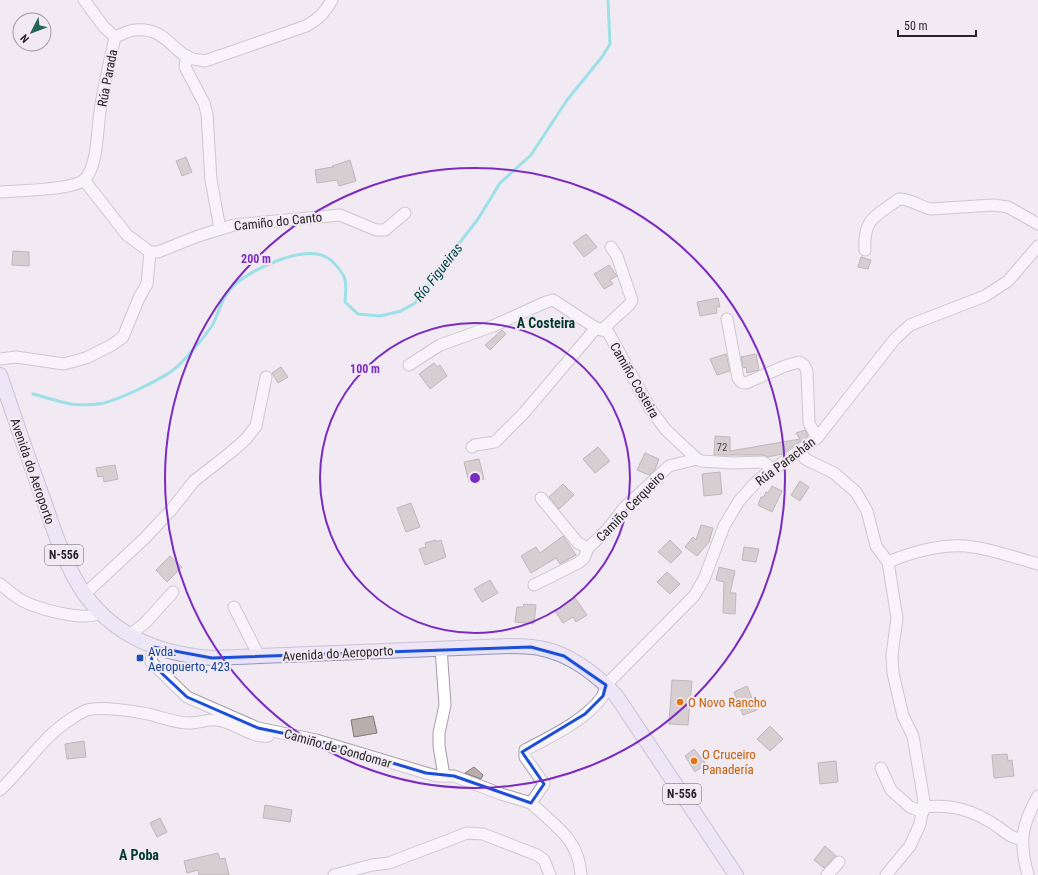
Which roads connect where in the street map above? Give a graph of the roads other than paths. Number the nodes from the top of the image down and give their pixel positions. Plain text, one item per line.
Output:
1 (84, 0) edge
2 (332, 0) edge
3 (115, 37) junction
4 (187, 56) junction
5 (84, 180) junction
6 (0, 192) edge
7 (405, 213) dead end
8 (1038, 224) edge
9 (220, 229) junction
10 (1038, 246) edge
11 (611, 247) dead end
12 (865, 250) dead end
13 (150, 252) junction
14 (727, 319) dead end
15 (600, 329) junction
16 (0, 359) edge
17 (410, 365) dead end
18 (0, 375) edge
19 (266, 377) dead end
20 (817, 438) junction
21 (472, 447) dead end
22 (799, 452) junction
23 (697, 459) junction
24 (773, 469) junction
25 (541, 498) dead end
26 (588, 548) junction
27 (888, 562) junction
28 (1038, 564) edge
29 (0, 584) edge
30 (534, 585) dead end
31 (173, 592) dead end
32 (86, 593) junction
33 (234, 607) dead end
34 (101, 612) junction
35 (130, 635) junction
36 (153, 647) junction
37 (441, 648) junction
38 (259, 656) junction
39 (606, 685) junction
40 (278, 731) junction
41 (881, 768) dead end
42 (444, 776) junction
43 (0, 790) edge
44 (1038, 796) edge
45 (531, 803) junction
46 (924, 809) junction
47 (1022, 839) junction
48 (839, 862) dead end
49 (334, 875) edge
50 (550, 875) edge
51 (581, 875) edge
52 (736, 875) edge
53 (827, 875) edge
54 (886, 875) edge
55 (1028, 875) edge

1 - 3 street
2 - 4 street
3 - 4 street, Rúa Parada
3 - 5 street, Rúa Parada
4 - 9 street
5 - 6 street
5 - 13 street
7 - 9 street, Camiño do Canto
8 - 12 street
9 - 13 street, Camiño do Canto
10 - 20 street, Rúa Parachán
11 - 15 street, Camiño Costeira
13 - 16 street
14 - 20 street
15 - 17 street, Camiño Costeira
15 - 21 street, Camiño Costeira
15 - 23 street, Camiño Costeira
18 - 32 main road, Avenida do Aeroporto / N-556
19 - 32 street
20 - 22 street, Rúa Parachán
22 - 24 street, Rúa Parachán
22 - 27 street
23 - 24 street
23 - 26 street, Camiño Cerqueiro
24 - 39 street, Rúa Parachán
25 - 26 street, Camiño Cerqueiro
26 - 30 street, Camiño Cerqueiro
27 - 28 street
27 - 46 street
29 - 34 street
31 - 35 street
32 - 34 main road, Avenida do Aeroporto / N-556
33 - 38 street
34 - 35 main road, Avenida do Aeroporto / N-556
35 - 36 main road, Avenida do Aeroporto / N-556
36 - 38 main road, Avenida do Aeroporto / N-556
36 - 40 street, Camiño de Gondomar
37 - 38 main road, Avenida do Aeroporto / N-556
37 - 39 main road, Avenida do Aeroporto / N-556
37 - 42 street
39 - 45 street
39 - 52 main road, Avenida do Aeroporto / N-556
40 - 42 street, Camiño de Gondomar
40 - 43 street
41 - 46 street
42 - 45 street, Camiño de Gondomar
44 - 47 street
45 - 51 street, Camiño de Gondomar
46 - 47 street
46 - 54 street
47 - 55 street
48 - 53 street
49 - 50 street

